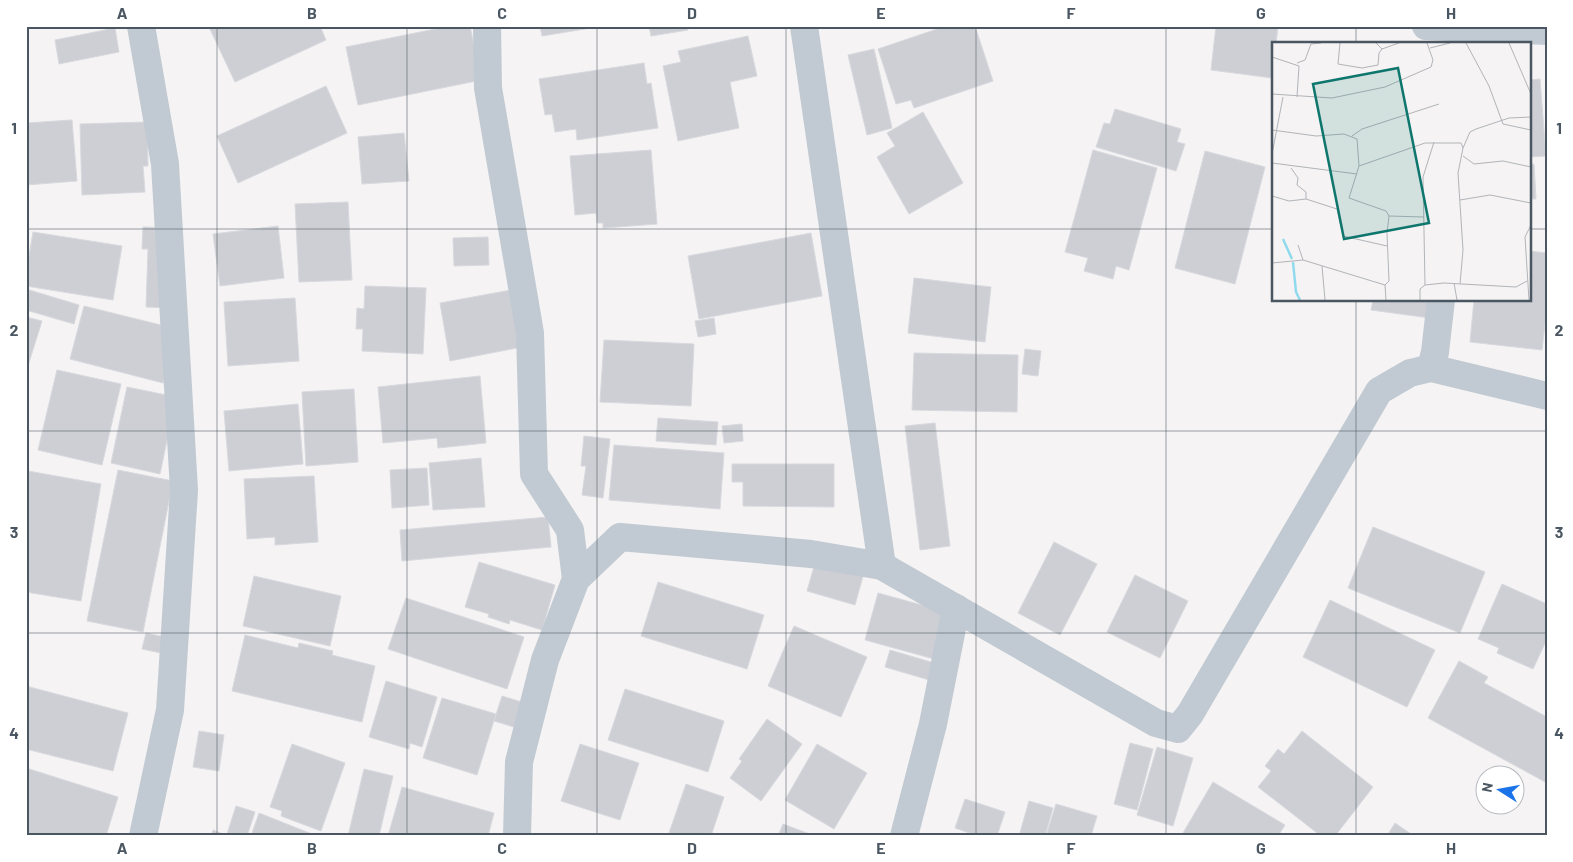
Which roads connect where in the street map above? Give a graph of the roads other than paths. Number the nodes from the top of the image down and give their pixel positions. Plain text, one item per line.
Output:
1 (141, 26) edge
2 (487, 26) edge
3 (804, 26) edge
4 (1426, 26) edge
5 (1547, 30) edge
6 (1502, 36) edge
7 (1441, 301) edge
8 (1431, 368) junction
9 (1547, 396) edge
10 (882, 566) junction
11 (576, 579) junction
12 (956, 608) junction
13 (143, 836) edge
14 (517, 836) edge
15 (904, 836) edge

1 - 13 street
2 - 11 street
3 - 10 street
4 - 6 street
5 - 6 street
7 - 8 street
8 - 9 street
8 - 12 street
10 - 11 street
10 - 12 street
11 - 14 street
12 - 15 street

